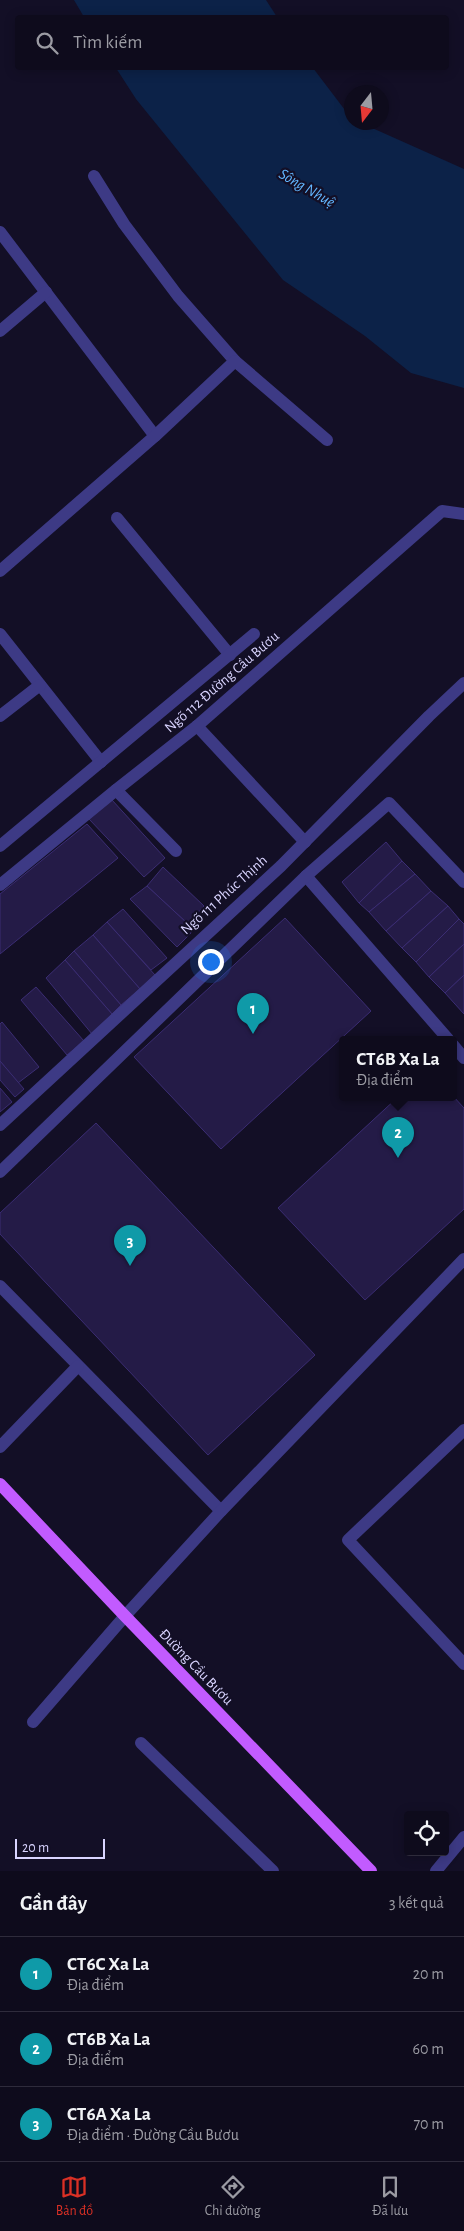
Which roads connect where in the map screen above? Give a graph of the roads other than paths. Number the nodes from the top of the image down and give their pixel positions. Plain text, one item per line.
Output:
1 (94, 176) dead end
2 (0, 232) edge
3 (46, 292) junction
4 (0, 331) edge
5 (235, 361) junction
6 (155, 436) junction
7 (326, 440) dead end
8 (464, 514) edge
9 (117, 518) dead end
10 (0, 571) edge
11 (0, 634) edge
12 (254, 634) dead end
13 (230, 655) junction
14 (464, 683) edge
15 (40, 685) junction
16 (0, 716) edge
17 (197, 726) junction
18 (102, 762) junction
19 (116, 790) junction
20 (304, 842) junction
21 (0, 846) edge
22 (176, 851) dead end
23 (306, 876) junction
24 (464, 882) edge
25 (0, 885) edge
26 (445, 1036) edge
27 (0, 1124) edge
28 (0, 1172) edge
29 (464, 1259) edge
30 (0, 1286) edge
31 (78, 1366) junction
32 (464, 1430) edge
33 (0, 1447) edge
34 (0, 1484) edge
35 (221, 1511) junction
36 (125, 1616) junction
37 (464, 1664) edge
38 (33, 1722) dead end
39 (141, 1743) dead end
40 (464, 1837) edge
41 (273, 1871) edge
42 (371, 1871) edge
43 (436, 1871) edge

1 - 5 lane
2 - 3 lane
3 - 4 lane
3 - 6 lane
5 - 6 lane
5 - 7 lane
6 - 10 lane
8 - 17 lane, Ngõ 112 Đường Cầu Bươu
9 - 13 lane
11 - 15 lane
12 - 13 lane
13 - 18 lane
14 - 20 lane, Ngõ 111 Phúc Thịnh
15 - 16 lane
15 - 18 lane
17 - 19 lane, Ngõ 112 Đường Cầu Bươu
17 - 20 lane
18 - 21 lane
19 - 22 lane
19 - 25 lane, Ngõ 112 Đường Cầu Bươu
20 - 27 lane, Ngõ 111 Phúc Thịnh
23 - 24 lane
23 - 26 lane
23 - 28 lane
29 - 35 lane
30 - 31 lane
31 - 33 lane
31 - 35 lane
32 - 37 lane
34 - 36 main road, Đường Cầu Bươu
35 - 36 lane
36 - 38 lane
36 - 42 main road, Đường Cầu Bươu
39 - 41 lane
40 - 43 lane

